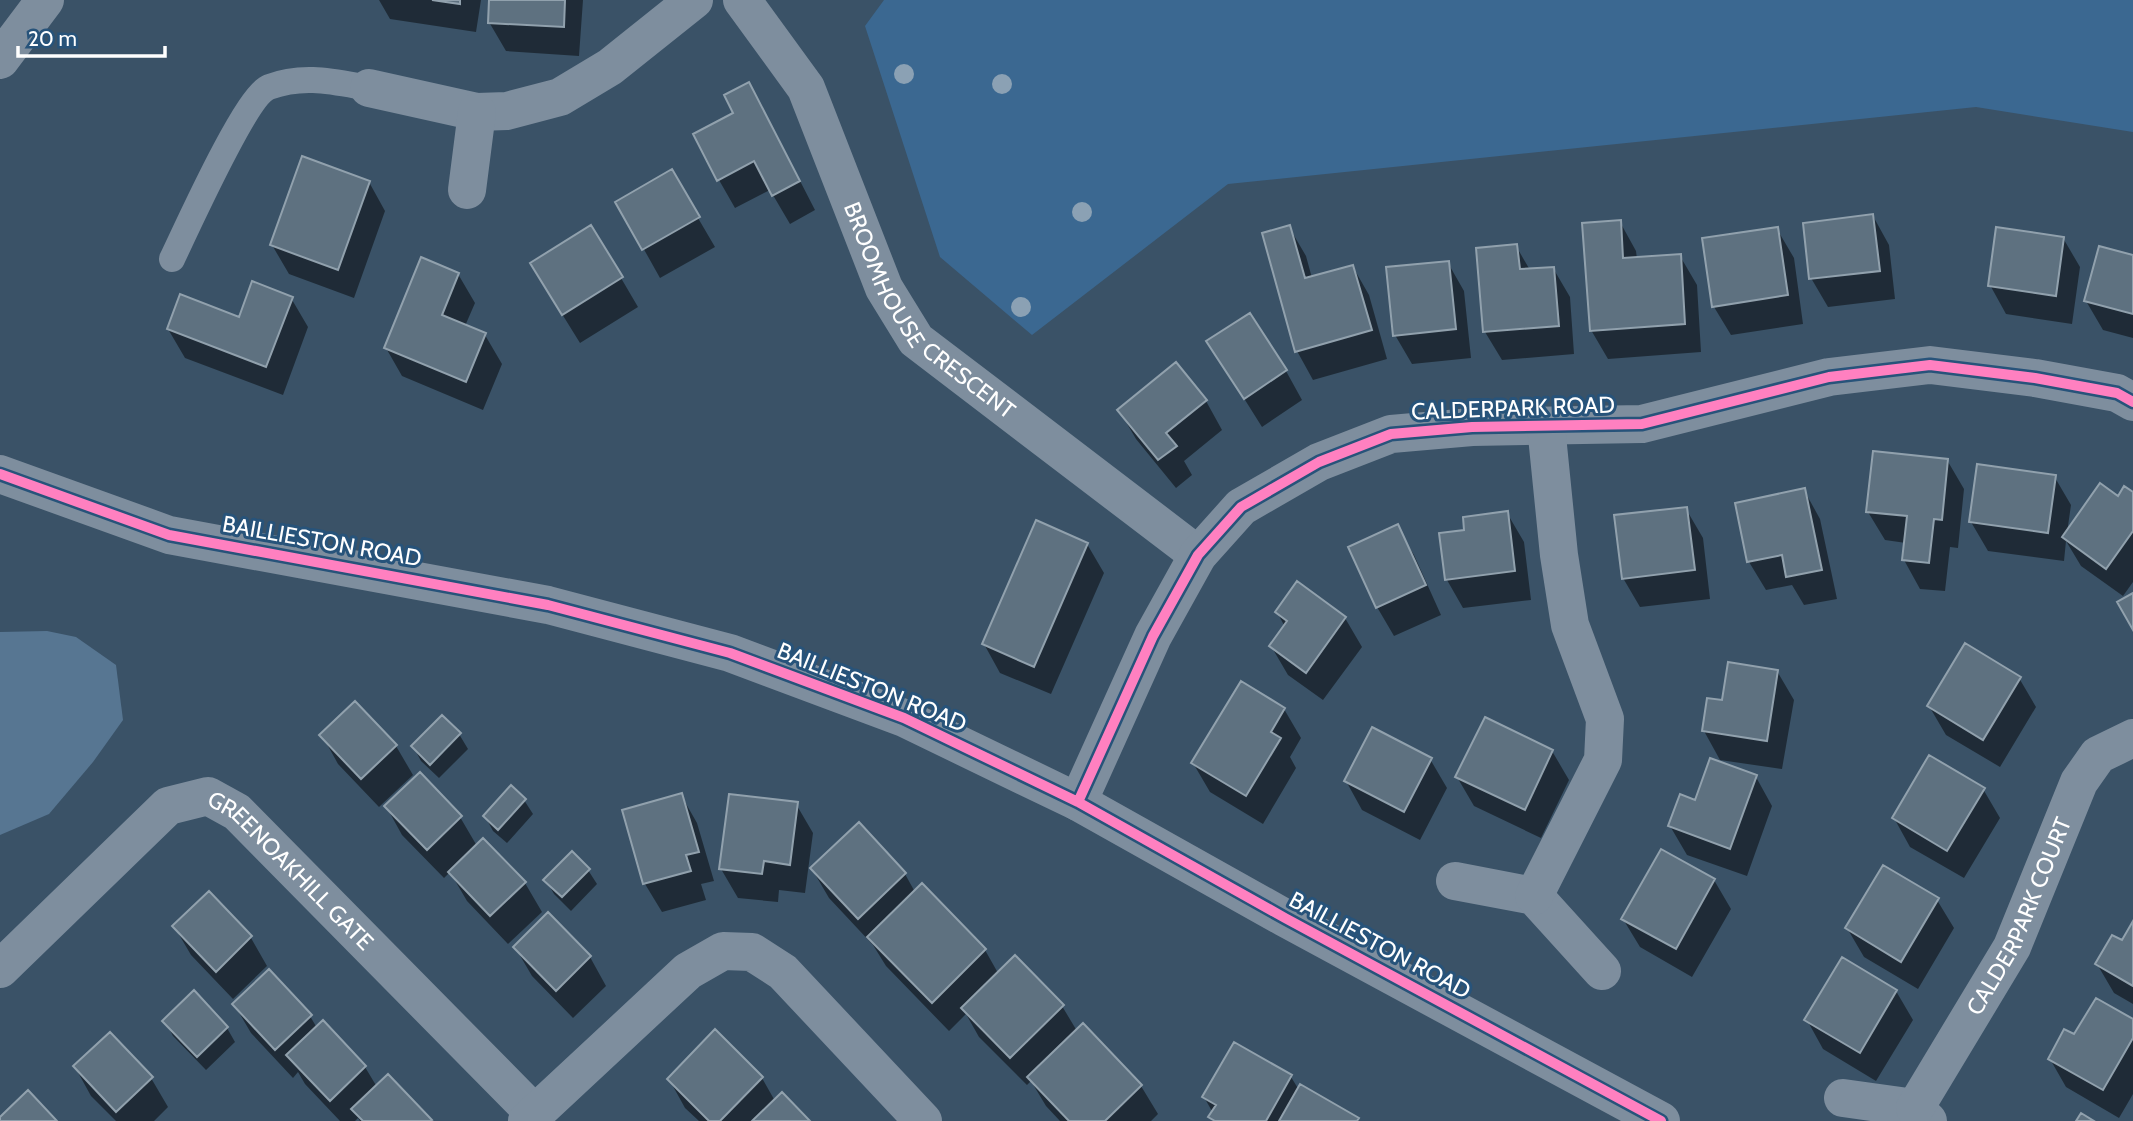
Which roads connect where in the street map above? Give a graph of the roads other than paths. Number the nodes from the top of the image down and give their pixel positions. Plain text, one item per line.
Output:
1 (45, 0) edge
2 (694, 0) edge
3 (742, 0) edge
4 (0, 60) edge
5 (369, 88) joint
6 (477, 112) junction
7 (467, 190) dead end
8 (172, 259) dead end
9 (2133, 402) edge
10 (1546, 426) junction
11 (0, 474) edge
12 (1198, 555) junction
13 (2133, 738) edge
14 (1078, 802) junction
15 (1455, 881) dead end
16 (1534, 896) junction
17 (0, 969) edge
18 (1602, 971) dead end
19 (1843, 1098) dead end
20 (1921, 1115) edge
21 (531, 1117) edge
22 (923, 1121) edge
23 (1661, 1121) edge

1 - 4 street
2 - 6 street
3 - 12 street, BROOMHOUSE CRESCENT
5 - 6 street
5 - 8 lane
6 - 7 street
9 - 10 street, CALDERPARK ROAD
10 - 12 street, CALDERPARK ROAD
10 - 16 street
11 - 14 street, BAILLIESTON ROAD
12 - 14 street, CALDERPARK ROAD
13 - 20 street, CALDERPARK COURT
14 - 23 street, BAILLIESTON ROAD
15 - 16 street
16 - 18 street
17 - 21 street, GREENOAKHILL GATE
19 - 20 street, CALDERPARK COURT
21 - 22 street

